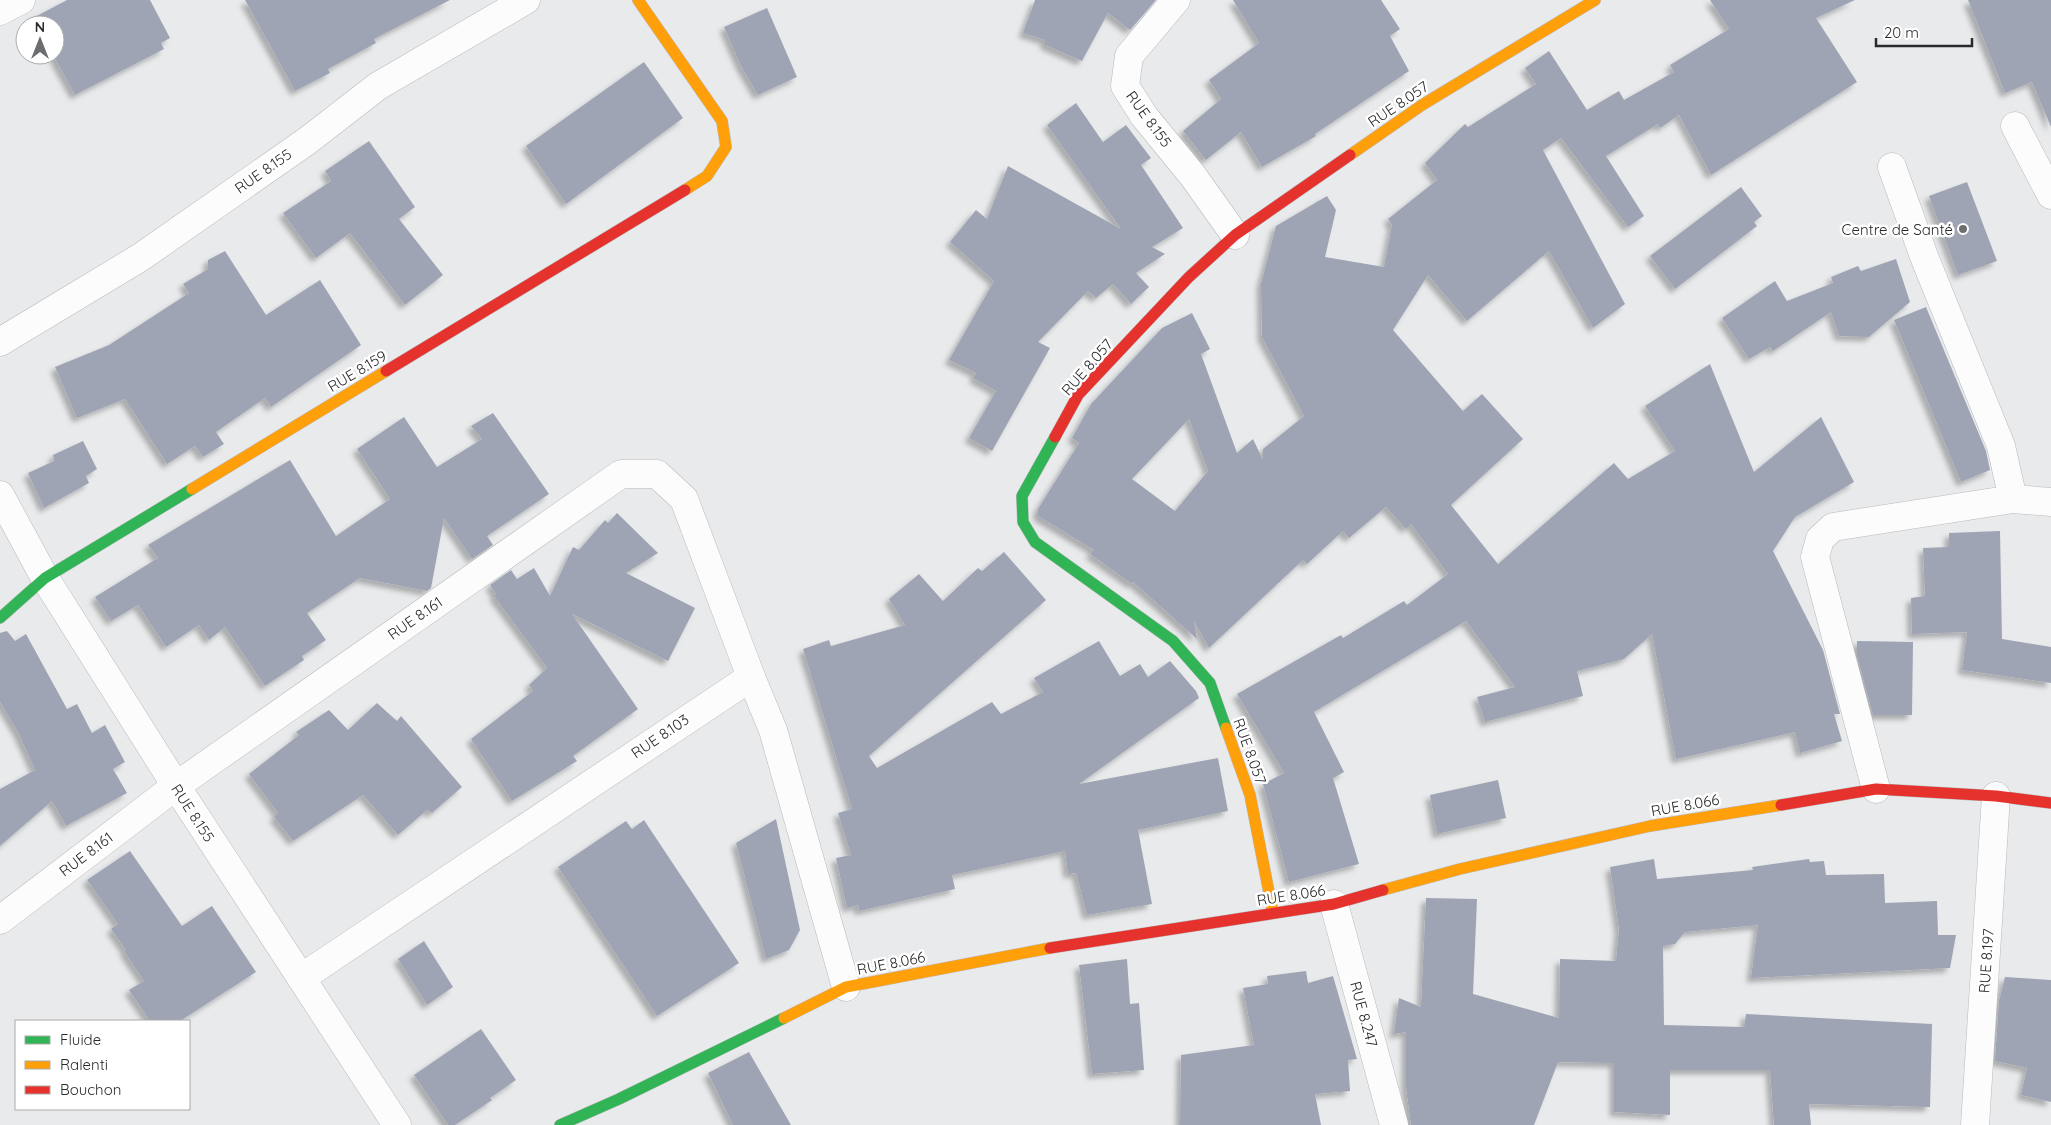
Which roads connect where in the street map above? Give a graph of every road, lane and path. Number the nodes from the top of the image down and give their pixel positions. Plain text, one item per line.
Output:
1 (22, 0) edge
2 (526, 0) edge
3 (638, 0) edge
4 (1176, 0) edge
5 (1595, 0) edge
6 (0, 12) edge
7 (2015, 126) dead end
8 (1892, 167) dead end
9 (2051, 195) edge
10 (1235, 235) junction
11 (0, 342) edge
12 (0, 495) edge
13 (2013, 499) junction
14 (2051, 502) edge
15 (45, 578) junction
16 (0, 618) edge
17 (751, 677) junction
18 (176, 786) junction
19 (1876, 789) junction
20 (1996, 796) junction
21 (2051, 803) edge
22 (1334, 904) junction
23 (1273, 913) junction
24 (0, 920) edge
25 (301, 978) junction
26 (846, 987) junction
27 (397, 1125) edge
28 (560, 1125) edge
29 (1394, 1125) edge
30 (1975, 1125) edge

1 - 6 street
2 - 11 street, RUE 8.155
3 - 15 street, RUE 8.159
4 - 10 street, RUE 8.155
5 - 10 street, RUE 8.057
7 - 9 street
8 - 13 street
10 - 23 street, RUE 8.057
12 - 15 street, RUE 8.155
13 - 14 street
13 - 19 street
15 - 16 street, RUE 8.159
15 - 18 street, RUE 8.155
17 - 18 street, RUE 8.161
17 - 25 street, RUE 8.103
17 - 26 street
18 - 24 street, RUE 8.161
18 - 25 street, RUE 8.155
19 - 20 street, RUE 8.066
19 - 22 street, RUE 8.066
20 - 21 street, RUE 8.066
20 - 30 street, RUE 8.197
22 - 23 street, RUE 8.066
22 - 29 street, RUE 8.247
23 - 26 street, RUE 8.066
25 - 27 street, RUE 8.155
26 - 28 street, RUE 8.066

